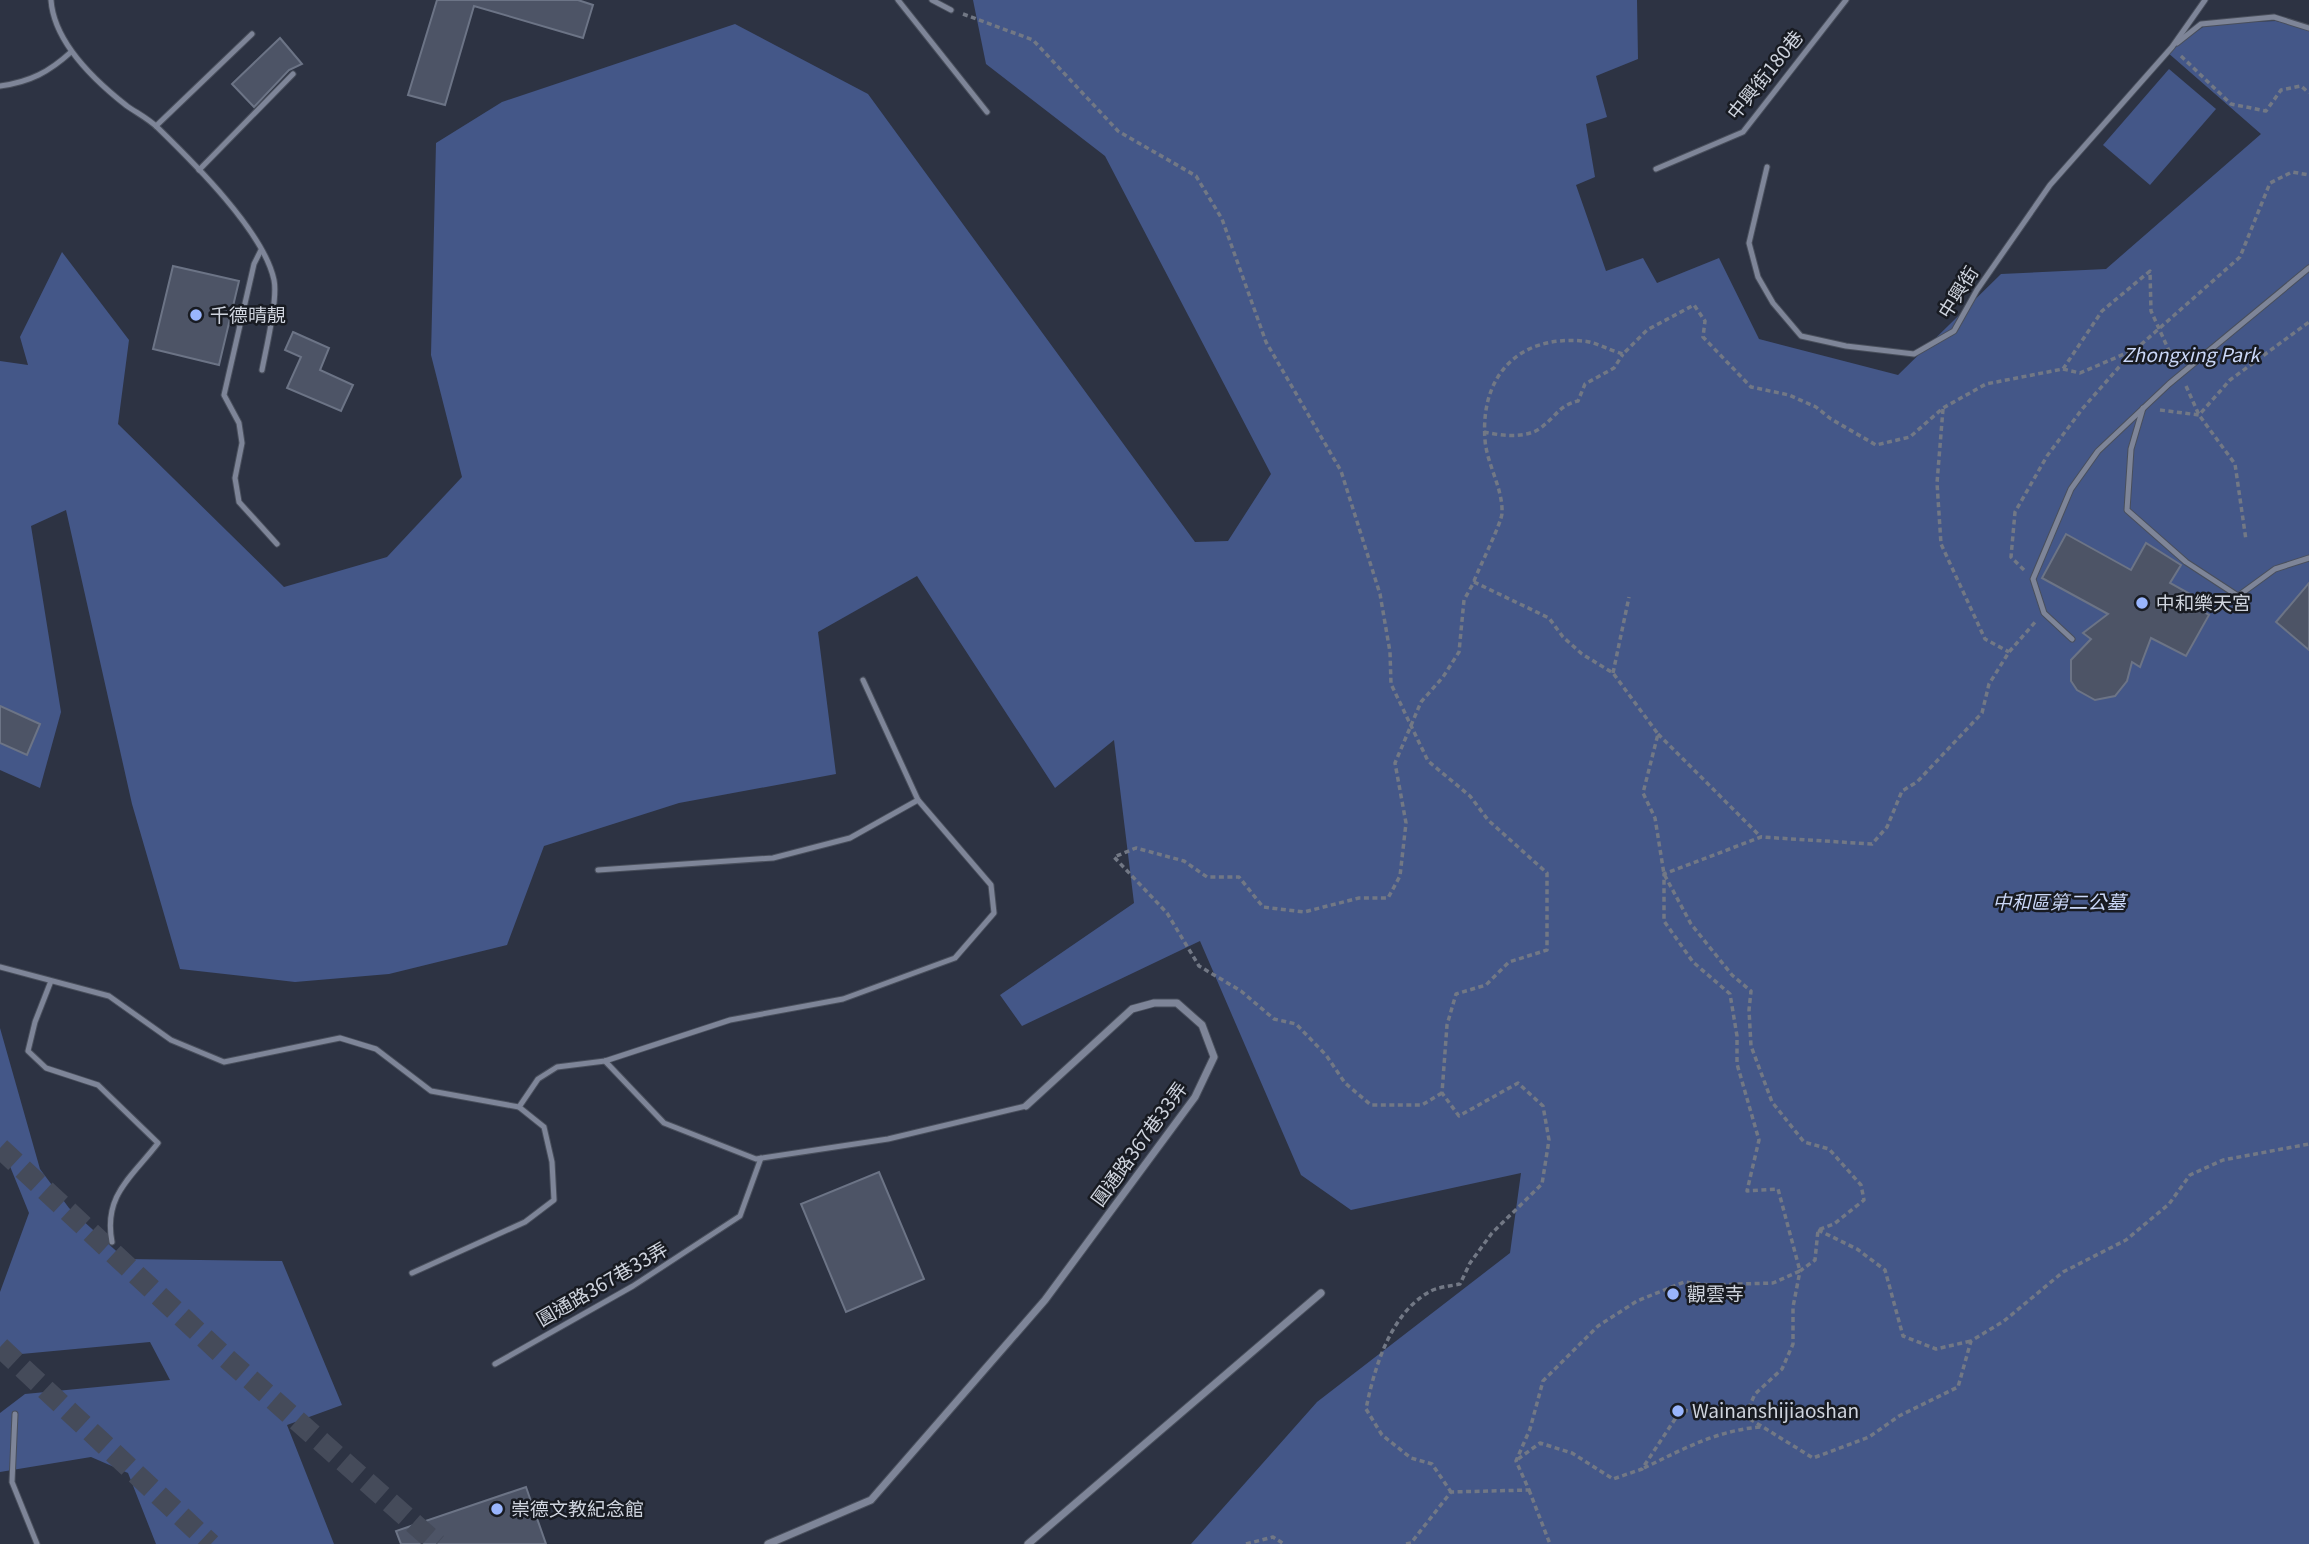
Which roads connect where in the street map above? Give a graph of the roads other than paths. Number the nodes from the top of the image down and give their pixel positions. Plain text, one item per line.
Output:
1 (51, 0) edge
2 (898, 0) edge
3 (932, 0) edge
4 (1846, 0) edge
5 (2205, 0) edge
6 (951, 10) road end
7 (2309, 28) edge
8 (252, 34) dead end
9 (2172, 47) junction
10 (71, 52) junction
11 (293, 74) dead end
12 (0, 86) edge
13 (987, 112) dead end
14 (156, 126) junction
15 (1767, 167) dead end
16 (1656, 169) dead end
17 (199, 170) junction
18 (261, 250) junction
19 (2309, 268) edge
20 (262, 370) dead end
21 (2143, 408) junction
22 (277, 544) dead end
23 (2309, 558) edge
24 (2072, 639) dead end
25 (863, 680) dead end
26 (918, 800) junction
27 (598, 870) dead end
28 (0, 967) edge
29 (51, 981) junction
30 (605, 1061) junction
31 (519, 1107) junction
32 (1026, 1107) joint
33 (761, 1158) junction
34 (112, 1242) dead end
35 (412, 1273) dead end
36 (1321, 1293) dead end
37 (495, 1364) dead end
38 (15, 1414) dead end
39 (37, 1544) edge
40 (768, 1544) edge
41 (1028, 1544) edge

1 - 10 lane
2 - 13 lane
3 - 6 lane
4 - 16 lane, 中興街180巷
5 - 9 lane, 中興街
7 - 9 lane
8 - 14 lane
9 - 15 lane, 中興街
10 - 12 lane
10 - 14 lane
11 - 17 lane
14 - 17 lane
17 - 18 lane
18 - 20 lane
18 - 22 lane
19 - 21 lane
21 - 23 lane
21 - 24 lane
25 - 26 lane
26 - 27 lane
26 - 30 lane
28 - 29 lane
29 - 31 lane
29 - 34 lane
30 - 31 lane
30 - 33 lane, 圓通路367巷33弄
31 - 35 lane
32 - 33 lane, 圓通路367巷33弄
32 - 40 street, 圓通路367巷33弄
33 - 37 lane, 圓通路367巷33弄
36 - 41 street
38 - 39 lane

